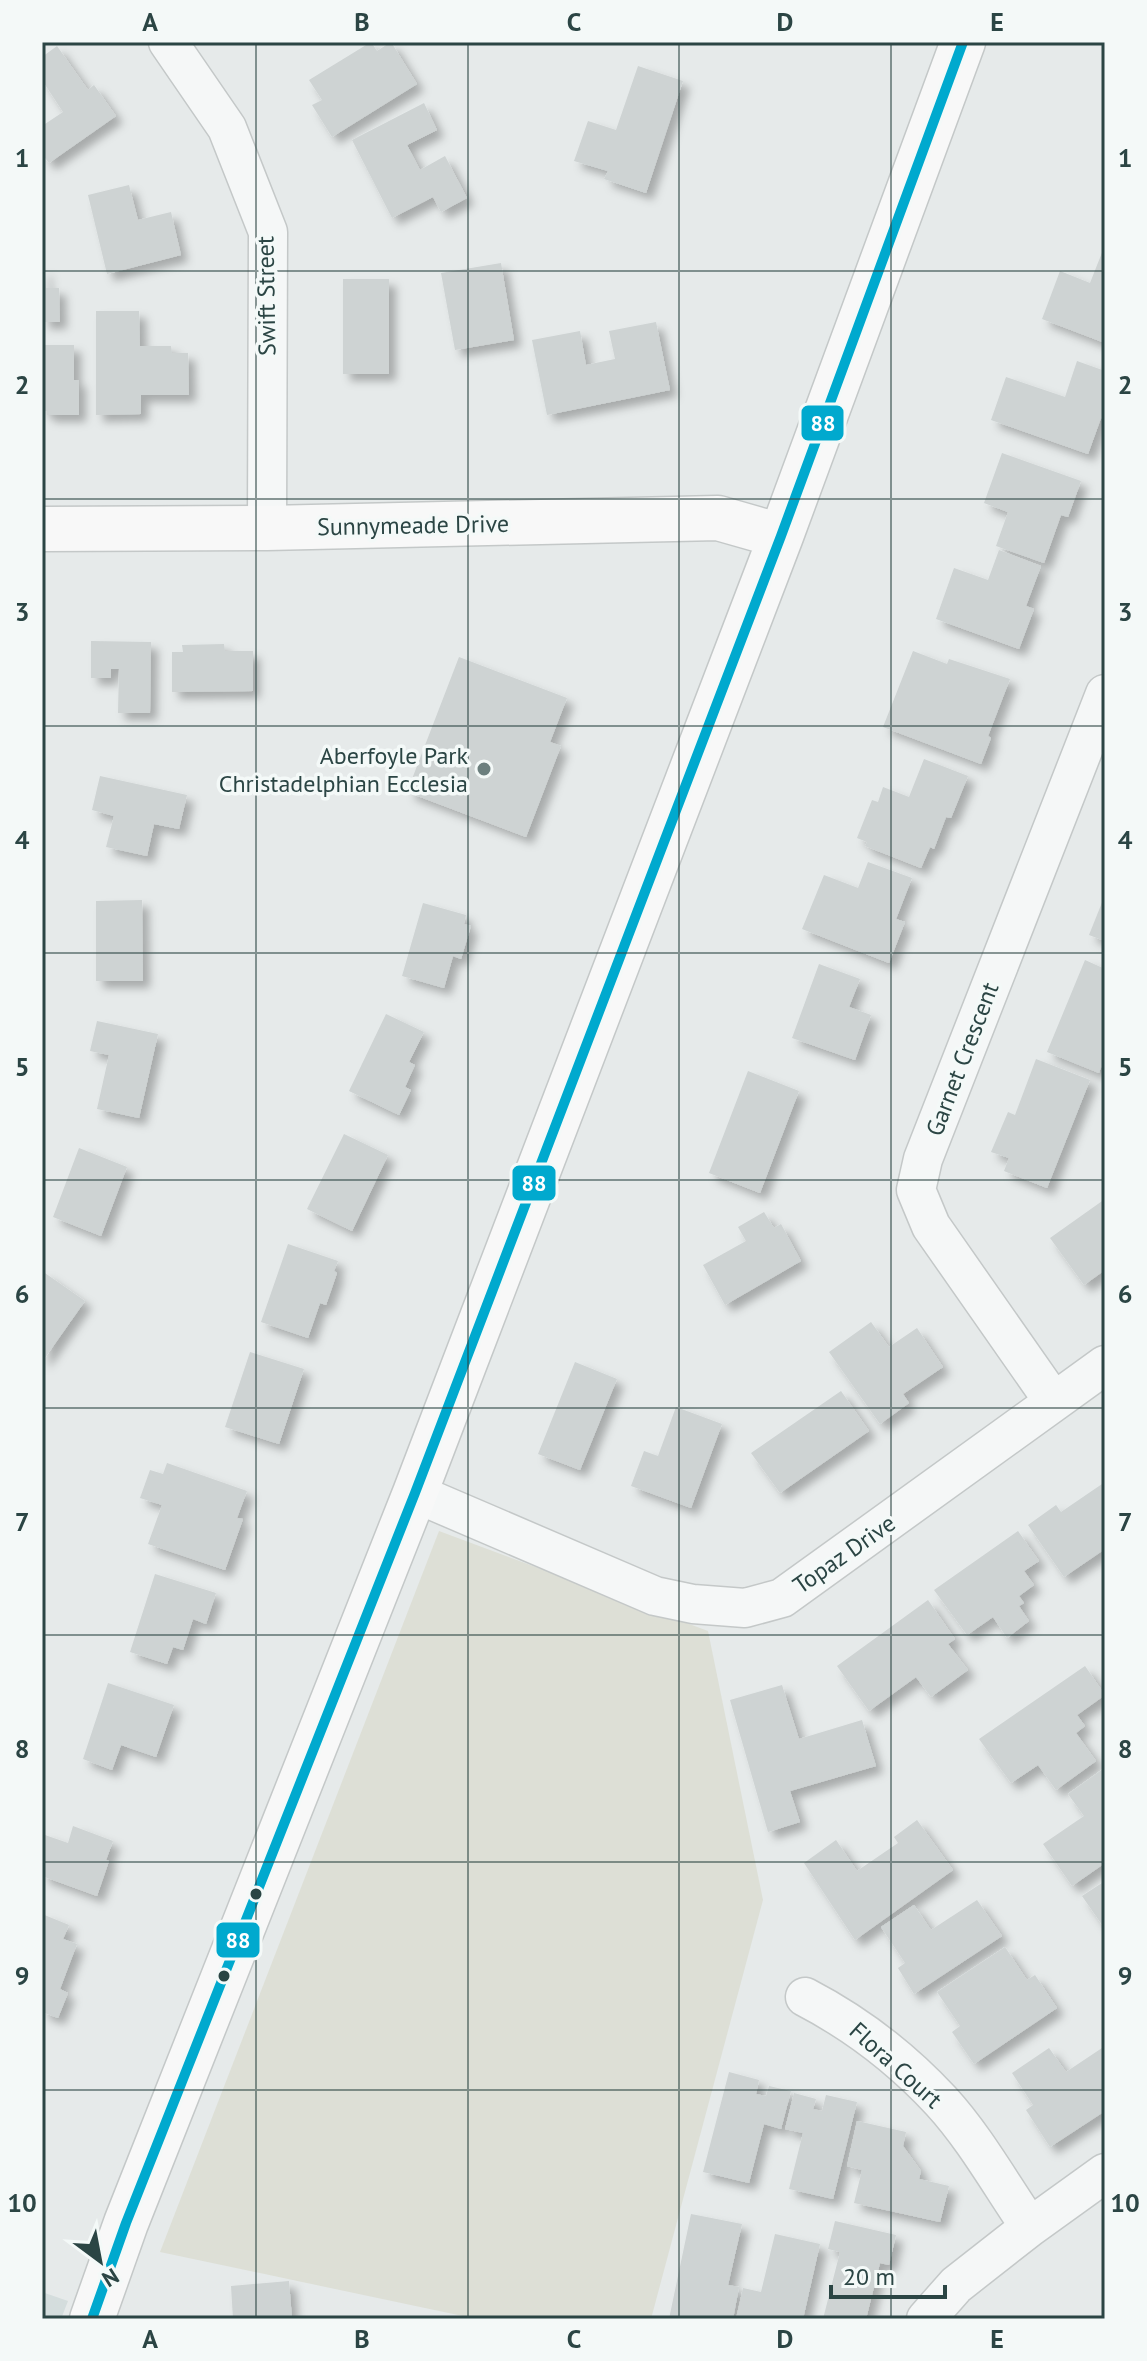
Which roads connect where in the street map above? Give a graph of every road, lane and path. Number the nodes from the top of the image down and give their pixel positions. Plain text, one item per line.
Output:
1 (168, 42) edge
2 (963, 42) edge
3 (267, 528) junction
4 (42, 529) edge
5 (781, 536) junction
6 (1105, 694) edge
7 (1105, 1365) edge
8 (1054, 1402) junction
9 (415, 1493) junction
10 (805, 1997) dead end
11 (1105, 2173) edge
12 (1030, 2227) junction
13 (92, 2319) edge
14 (926, 2319) edge

1 - 3 street, Swift Street
2 - 5 street
3 - 4 street, Sunnymeade Drive
3 - 5 street, Sunnymeade Drive
5 - 9 street
6 - 8 street, Garnet Crescent
7 - 8 street, Topaz Drive
8 - 9 street, Topaz Drive
9 - 13 street
10 - 12 street, Flora Court
11 - 12 street
12 - 14 street

